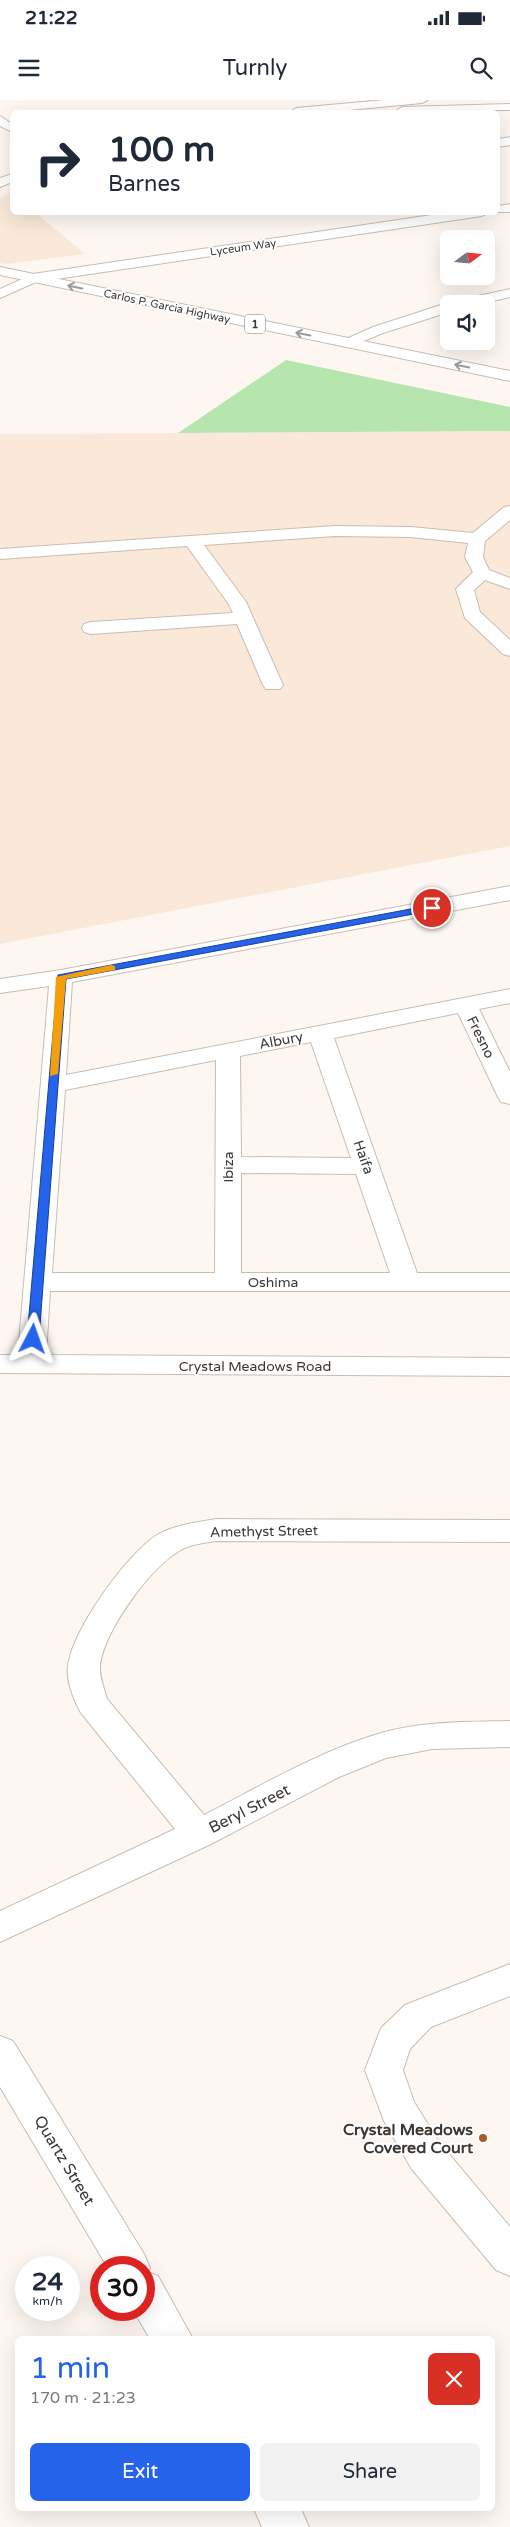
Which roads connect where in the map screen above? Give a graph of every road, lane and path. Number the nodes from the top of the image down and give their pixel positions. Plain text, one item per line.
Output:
1 (422, 100) edge
2 (510, 106) edge
3 (317, 110) edge
4 (427, 110) edge
5 (394, 215) edge
6 (461, 215) edge
7 (133, 252) junction
8 (146, 261) junction
9 (0, 271) edge
10 (33, 278) junction
11 (2, 291) edge
12 (510, 293) edge
13 (37, 296) dead end
14 (495, 296) edge
15 (440, 310) edge
16 (251, 323) junction
17 (231, 336) dead end
18 (350, 344) junction
19 (510, 376) edge
20 (510, 512) edge
21 (477, 539) junction
22 (192, 541) junction
23 (0, 554) edge
24 (482, 572) junction
25 (510, 584) edge
26 (244, 618) junction
27 (91, 628) dead end
28 (510, 650) edge
29 (273, 686) dead end
30 (510, 894) edge
31 (61, 977) junction
32 (0, 986) edge
33 (510, 996) edge
34 (465, 1004) junction
35 (320, 1033) junction
36 (228, 1051) junction
37 (52, 1085) junction
38 (510, 1097) edge
39 (228, 1166) junction
40 (367, 1166) junction
41 (37, 1282) junction
42 (228, 1282) junction
43 (407, 1282) junction
44 (510, 1282) edge
45 (0, 1364) edge
46 (31, 1364) junction
47 (510, 1368) edge
48 (510, 1531) edge
49 (510, 1734) edge
50 (199, 1834) junction
51 (0, 1927) edge
52 (510, 1980) edge
53 (0, 2053) edge
54 (123, 2256) edge
55 (510, 2257) edge
56 (155, 2309) edge
57 (171, 2336) edge
58 (277, 2511) edge
59 (287, 2527) edge

1 - 3 main road
2 - 4 main road
5 - 7 main road, Lyceum Way
6 - 8 main road, Lyceum Way
7 - 8 main road
7 - 9 main road, Lyceum Way
8 - 10 main road, Lyceum Way
9 - 10 main road, Carlos P. Garcia Highway / 1
10 - 11 main road, Lyceum Way
16 -> 10 main road, Carlos P. Garcia Highway / 1
11 - 13 main road
12 - 14 main road
15 - 18 main road
16 - 17 main road
18 -> 16 main road, Carlos P. Garcia Highway / 1
19 -> 18 main road, Carlos P. Garcia Highway / 1
20 - 21 main road
21 - 22 main road
21 - 24 main road
22 - 23 main road
22 - 26 main road
24 - 25 main road
24 - 28 main road
26 - 27 main road
26 - 29 main road
30 - 31 main road
31 - 32 main road
31 - 37 main road
33 - 34 main road, Albury
34 - 35 main road, Albury
34 - 38 main road, Fresno
35 - 36 main road, Albury
35 - 40 main road, Haifa
36 - 37 main road, Albury
36 - 39 main road, Ibiza
37 - 41 main road
39 - 40 main road
39 - 42 main road, Ibiza
40 - 43 main road, Haifa
41 - 42 main road, Oshima
41 - 46 main road
42 - 43 main road, Oshima
43 - 44 main road, Oshima
45 - 46 main road, Crystal Meadows Road
46 - 47 main road, Crystal Meadows Road
48 - 50 main road, Amethyst Street
49 - 50 main road, Beryl Street
50 - 51 main road, Beryl Street
52 - 55 main road
53 - 54 main road, Quartz Street
56 - 57 main road
58 - 59 main road

